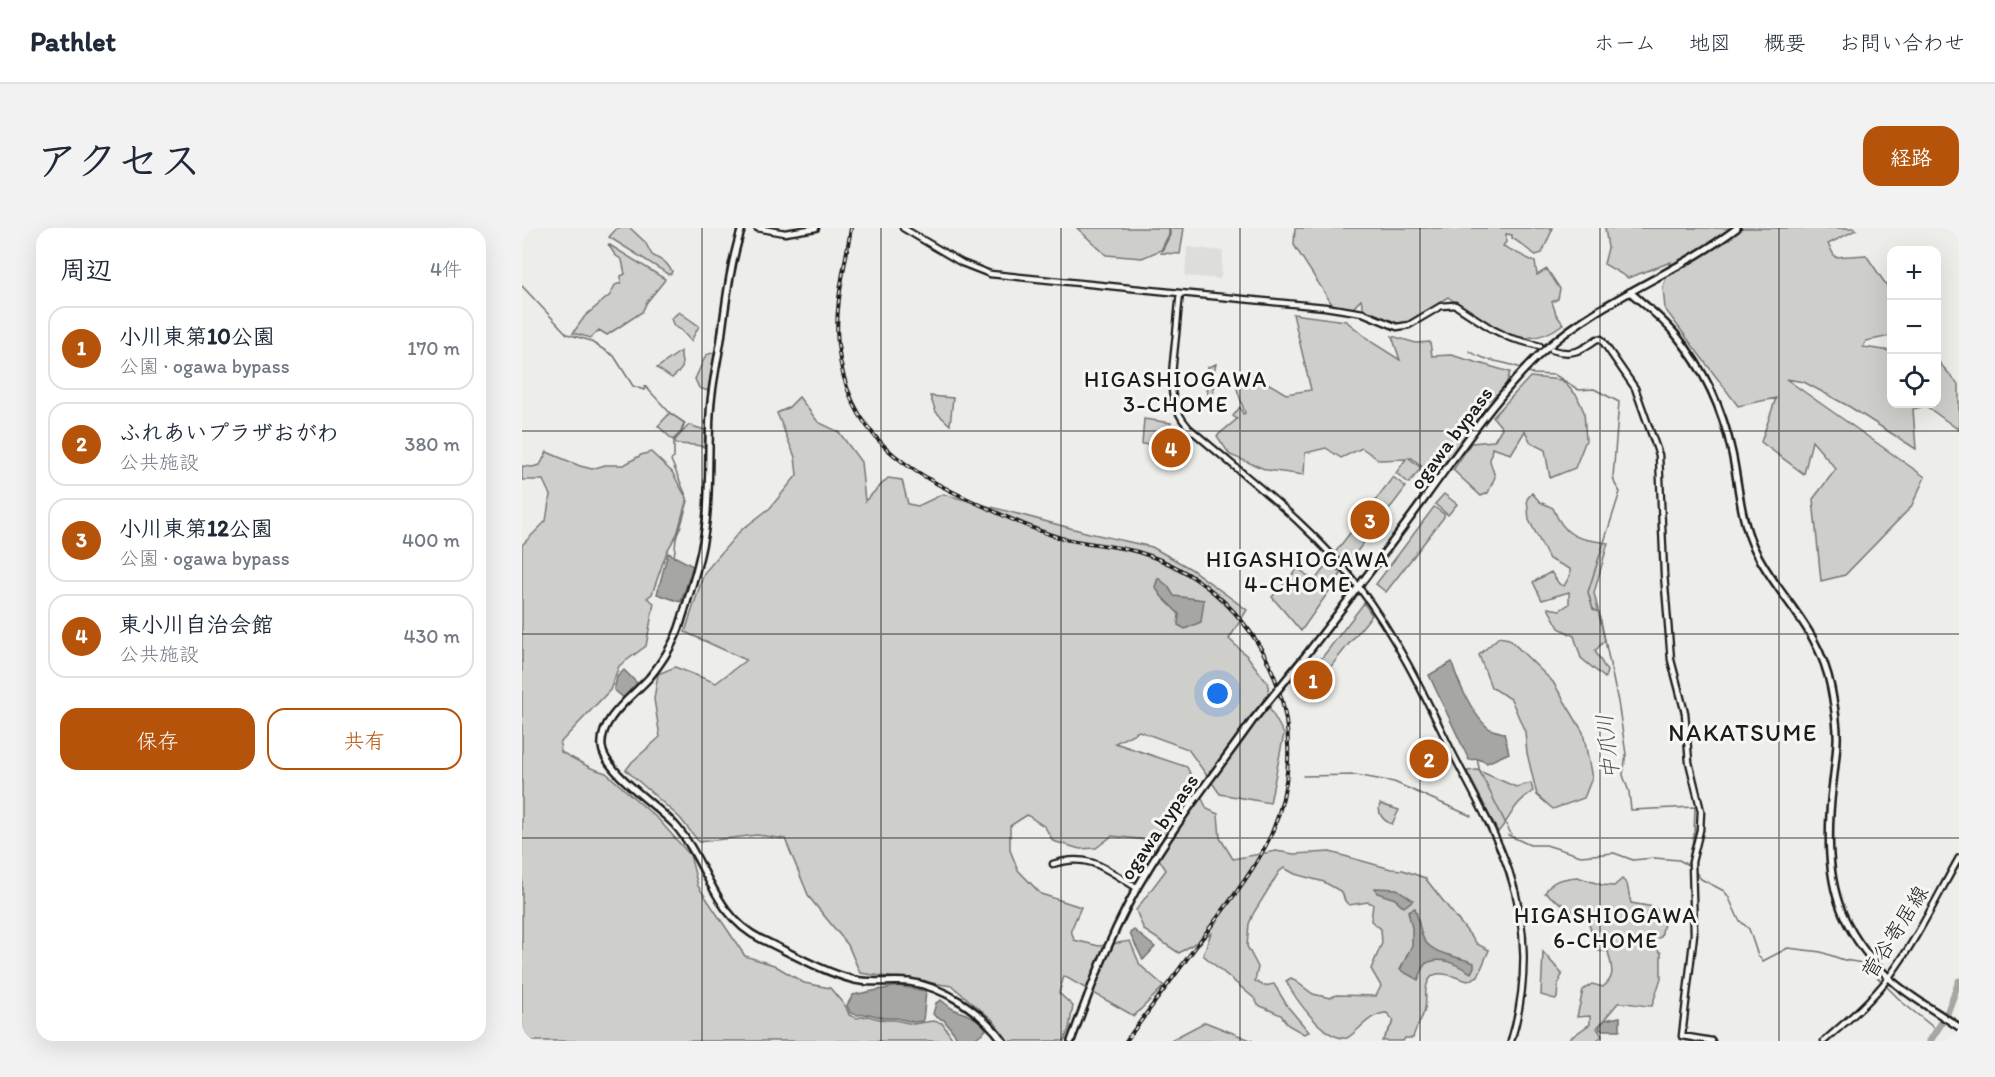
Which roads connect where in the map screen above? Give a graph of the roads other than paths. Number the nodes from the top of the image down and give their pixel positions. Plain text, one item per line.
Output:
1 (742, 228) edge
2 (757, 228) edge
3 (816, 228) edge
4 (903, 228) edge
5 (1737, 228) edge
6 (1630, 292) junction
7 (1180, 293) junction
8 (1540, 346) dead end
9 (1552, 350) dead end
10 (1358, 586) junction
11 (1959, 858) edge
12 (1053, 864) dead end
13 (1137, 888) junction
14 (1889, 978) junction
15 (1959, 1027) edge
16 (1003, 1041) edge
17 (1071, 1041) edge
18 (1511, 1041) edge
19 (1712, 1041) edge
20 (1824, 1041) edge

1 - 16 main road
2 - 3 street
4 - 7 street
5 - 6 main road, ogawa bypass
6 - 10 main road, ogawa bypass
6 - 14 main road
7 - 8 street
7 - 10 street
9 - 19 street
10 - 13 main road, ogawa bypass, bridge
10 - 18 street
11 - 14 street, 菅谷寄居線
12 - 13 street
13 - 17 main road, ogawa bypass
14 - 15 main road
14 - 20 street, 菅谷寄居線

